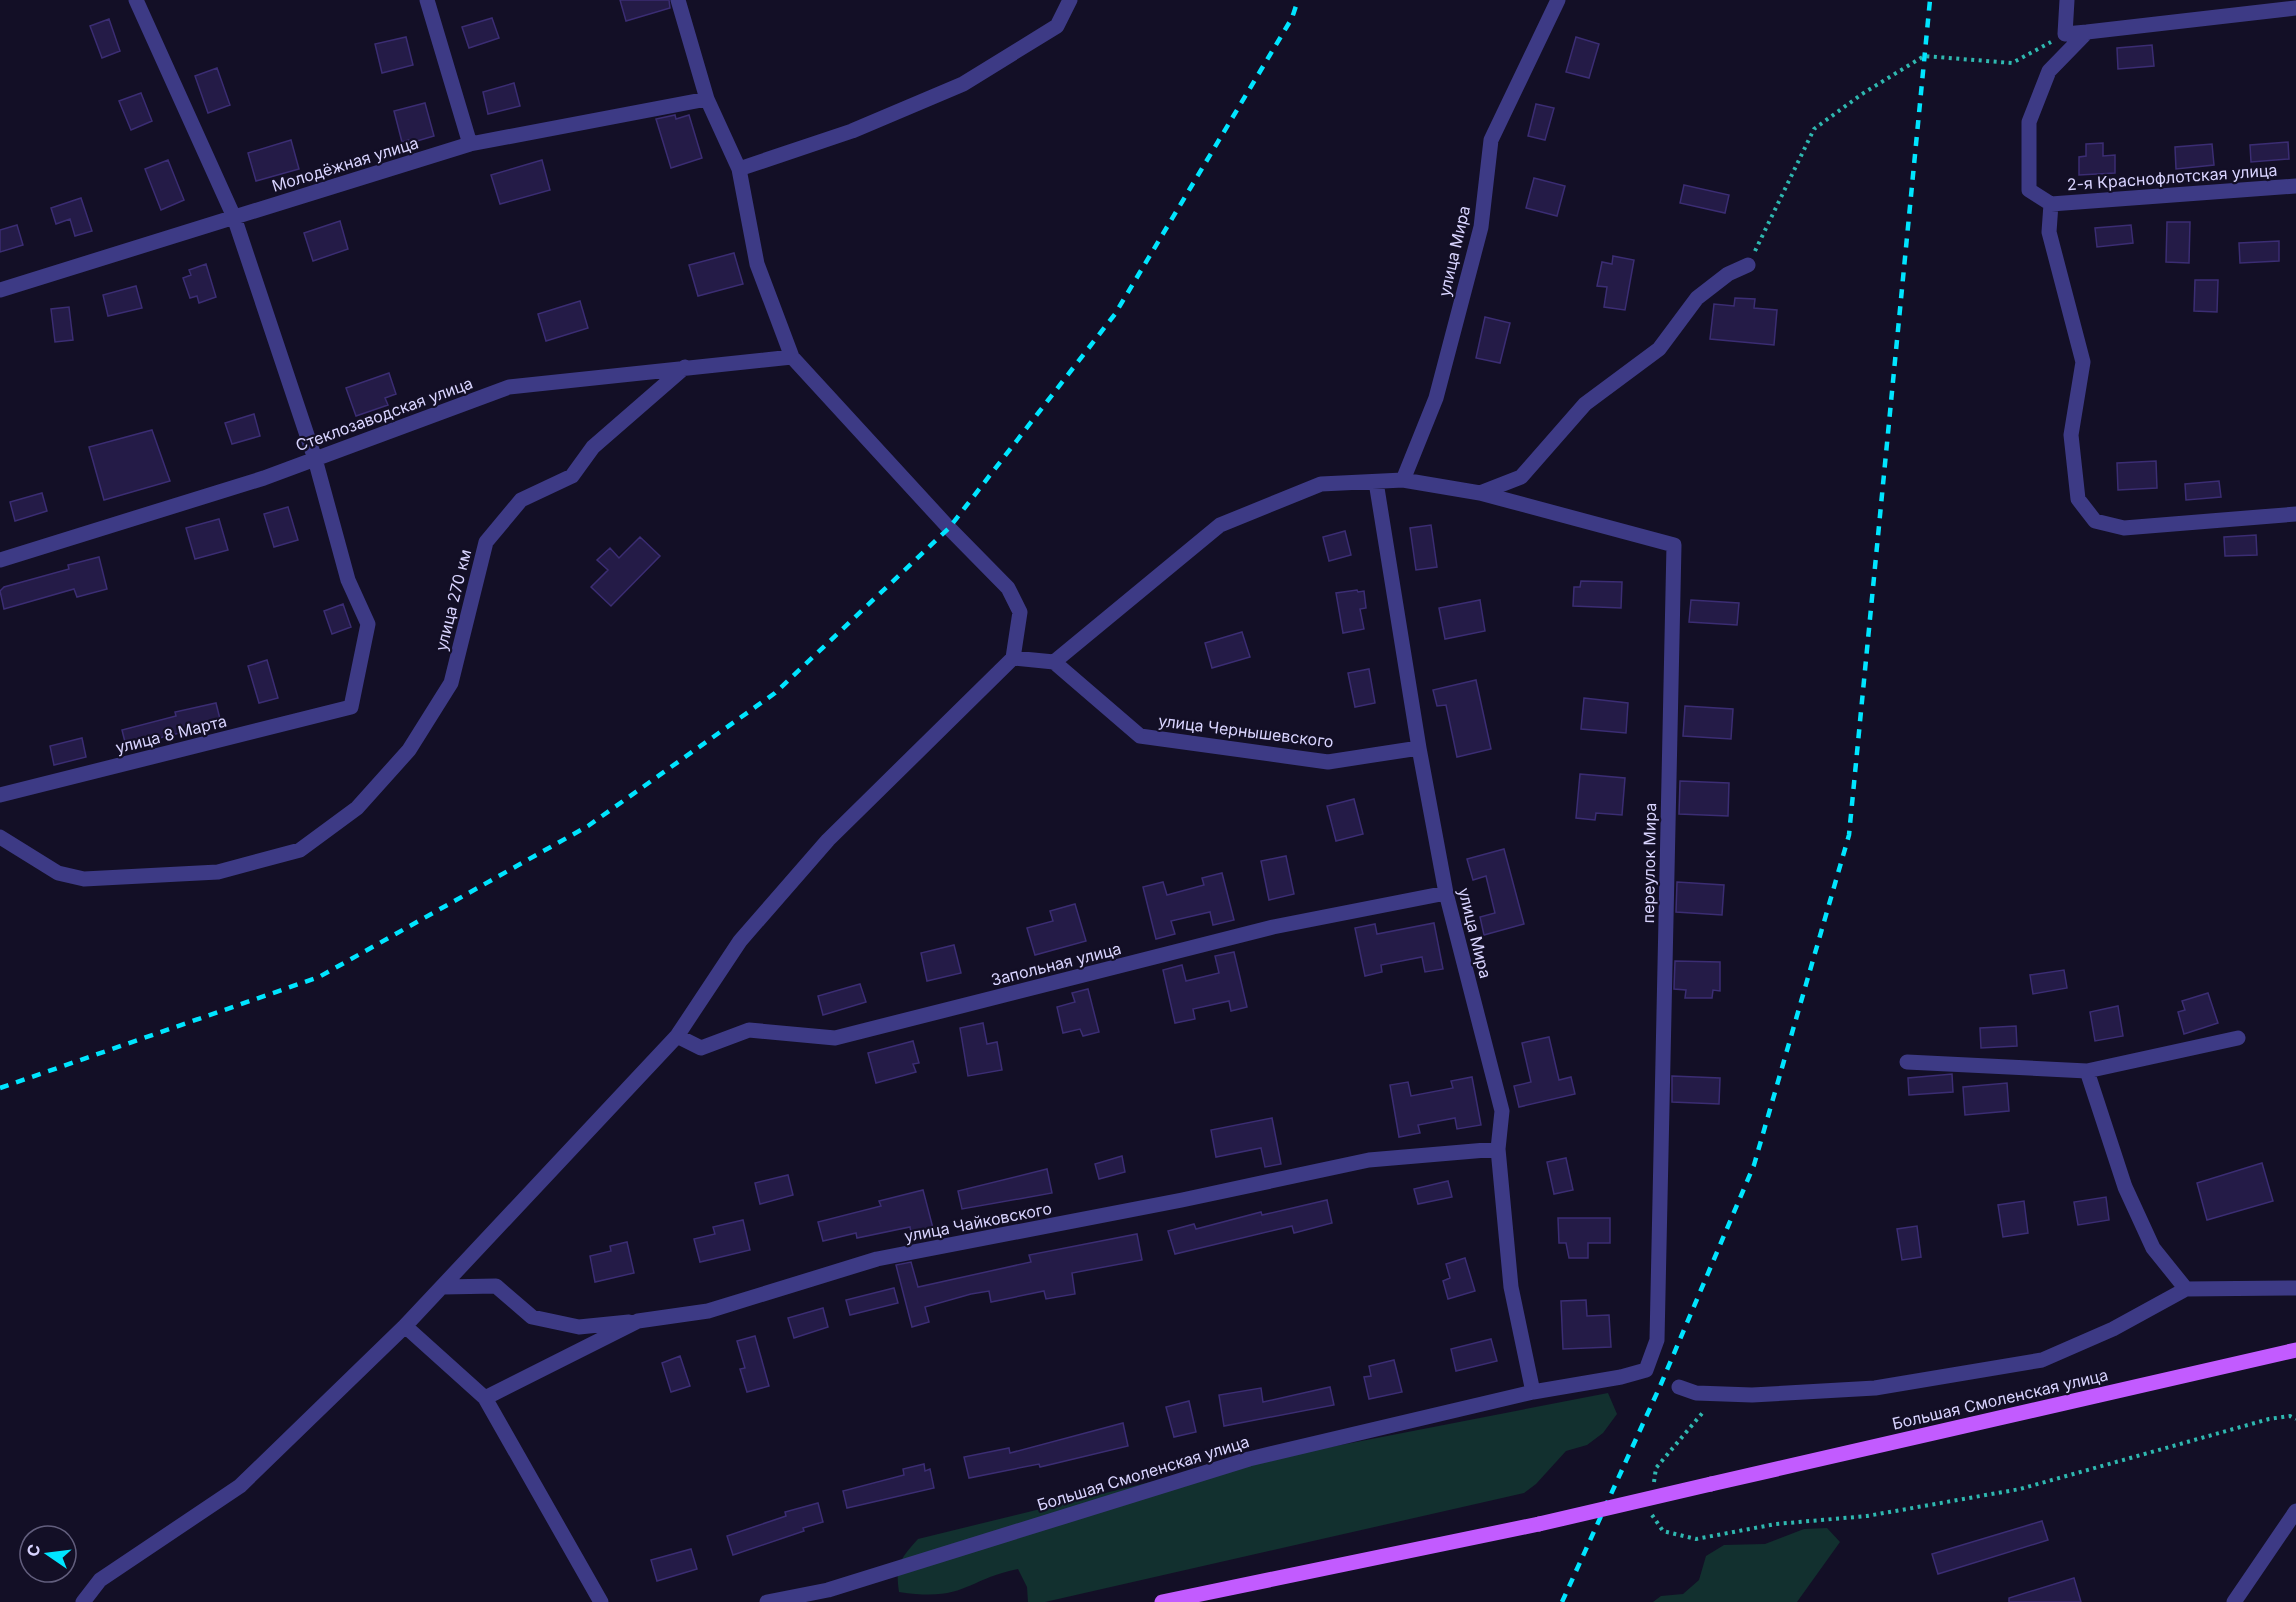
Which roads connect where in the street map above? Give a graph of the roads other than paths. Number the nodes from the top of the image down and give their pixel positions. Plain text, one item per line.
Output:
1 (136, 0) edge
2 (427, 0) edge
3 (678, 0) edge
4 (1070, 0) edge
5 (1558, 0) edge
6 (2067, 0) edge
7 (2296, 8) edge
8 (2087, 32) junction
9 (707, 99) junction
10 (470, 144) junction
11 (739, 169) junction
12 (2296, 186) edge
13 (2051, 204) junction
14 (234, 217) junction
15 (1748, 265) road end
16 (0, 290) edge
17 (792, 357) junction
18 (685, 367) junction
19 (315, 459) junction
20 (1403, 480) junction
21 (1376, 482) junction
22 (1480, 493) junction
23 (2296, 514) edge
24 (0, 560) edge
25 (1013, 658) junction
26 (1054, 662) junction
27 (1419, 748) junction
28 (0, 795) edge
29 (0, 837) edge
30 (1446, 893) junction
31 (678, 1036) junction
32 (2238, 1038) dead end
33 (1907, 1062) dead end
34 (2087, 1071) junction
35 (1498, 1149) junction
36 (443, 1287) junction
37 (2296, 1288) edge
38 (2186, 1289) junction
39 (638, 1321) junction
40 (405, 1326) junction
41 (2296, 1350) edge
42 (1679, 1387) dead end
43 (1533, 1392) junction
44 (485, 1398) junction
45 (2296, 1511) edge
46 (2247, 1587) junction
47 (83, 1602) edge
48 (601, 1602) edge
49 (766, 1602) edge
50 (1162, 1602) edge
51 (2234, 1602) edge
52 (2251, 1602) edge

1 - 14 street
2 - 10 street
3 - 9 street
4 - 11 street
5 - 20 street, улица Мира
6 - 8 street
7 - 8 street
8 - 13 street
9 - 10 street, Молодёжная улица
9 - 11 street
10 - 14 street, Молодёжная улица
11 - 17 street
12 - 13 street, 2-я Краснофлотская улица
13 - 23 street
14 - 16 street, Молодёжная улица
14 - 19 street
15 - 22 street
17 - 18 street, Стеклозаводская улица
17 - 25 street
18 - 19 street, Стеклозаводская улица
18 - 29 street, улица 270 км
19 - 24 street, Стеклозаводская улица
19 - 28 street, улица 8 Марта
20 - 21 street, переулок Мира
20 - 22 street, переулок Мира
21 - 26 street, переулок Мира
21 - 27 street, улица Мира
22 - 43 street, переулок Мира
25 - 26 street
25 - 31 street
26 - 27 street, улица Чернышевского
27 - 30 street, улица Мира
30 - 31 street, Запольная улица
30 - 35 street, улица Мира
31 - 36 street
32 - 34 street
33 - 34 street
34 - 38 street
35 - 39 street, улица Чайковского
35 - 43 street, улица Мира
36 - 39 street
36 - 40 street
37 - 38 street
38 - 42 street
39 - 44 street, улица Чайковского
40 - 44 street
40 - 47 street
41 - 50 main road, Большая Смоленская улица, bridge
43 - 49 street, Большая Смоленская улица
44 - 48 street
45 - 46 street
46 - 51 street
46 - 52 street

